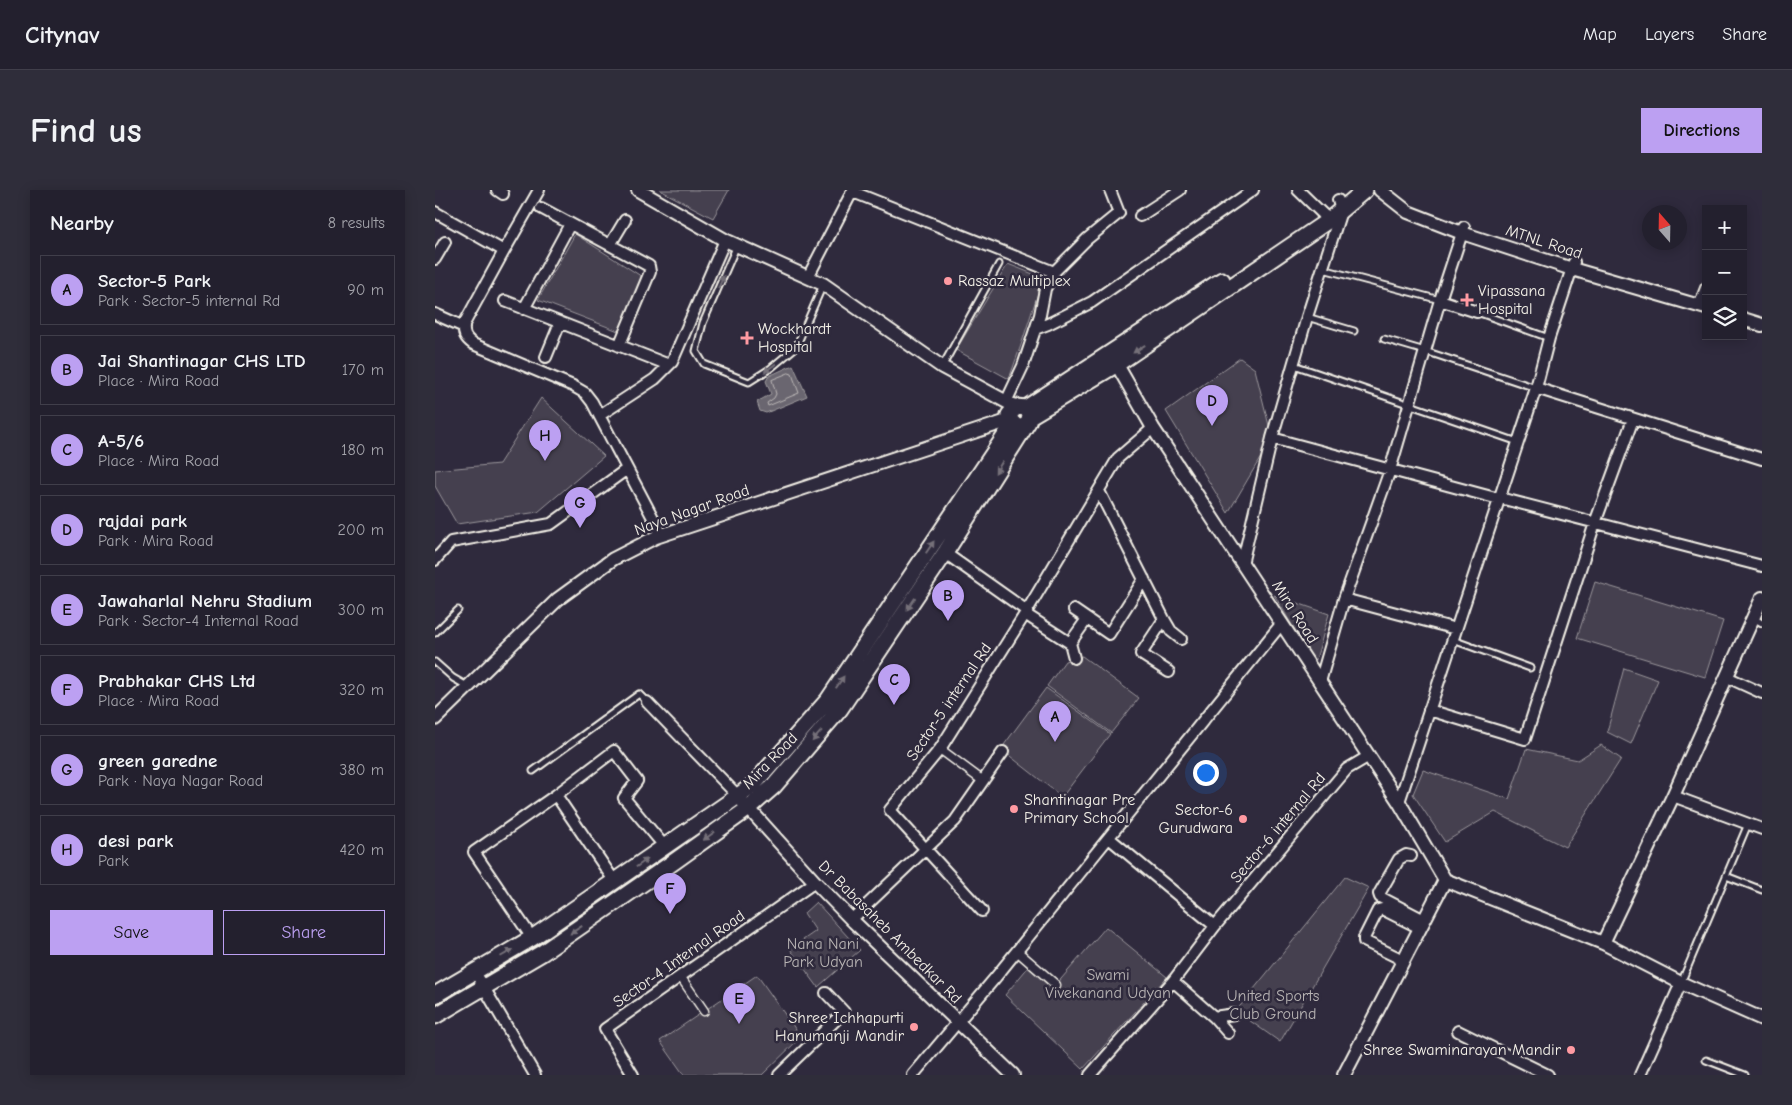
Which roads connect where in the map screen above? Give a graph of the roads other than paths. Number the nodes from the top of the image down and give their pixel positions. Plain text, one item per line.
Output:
1 (539, 190) edge
2 (638, 190) edge
3 (1110, 190) edge
4 (1180, 190) edge
5 (1253, 190) edge
6 (1298, 190) edge
7 (1351, 190) edge
8 (1365, 190) edge
9 (1380, 190) edge
10 (1392, 190) edge
11 (853, 191) edge
12 (541, 208) dead end
13 (1332, 211) junction
14 (435, 212) edge
15 (1140, 216) dead end
16 (625, 220) dead end
17 (570, 224) junction
18 (1463, 230) junction
19 (445, 242) dead end
20 (731, 243) junction
21 (610, 245) junction
22 (504, 251) junction
23 (435, 259) edge
24 (999, 264) dead end
25 (1573, 265) junction
26 (1322, 269) junction
27 (1054, 272) junction
28 (808, 277) junction
29 (823, 284) junction
30 (1440, 300) junction
31 (505, 301) dead end
32 (1702, 301) edge
33 (524, 309) junction
34 (1477, 312) joint
35 (1747, 313) edge
36 (435, 314) edge
37 (1307, 317) junction
38 (1762, 318) edge
39 (1747, 320) edge
40 (560, 323) junction
41 (1762, 325) edge
42 (464, 327) junction
43 (1035, 329) junction
44 (1355, 331) dead end
45 (1549, 338) junction
46 (1384, 339) dead end
47 (619, 346) junction
48 (1425, 351) junction
49 (546, 357) dead end
50 (1114, 359) junction
51 (669, 365) junction
52 (1294, 365) junction
53 (942, 367) junction
54 (1537, 388) junction
55 (1409, 405) junction
56 (599, 415) junction
57 (1018, 415) junction
58 (1633, 419) junction
59 (1153, 428) junction
60 (1272, 438) junction
61 (1519, 442) junction
62 (1762, 459) edge
63 (627, 469) junction
64 (1390, 470) junction
65 (1099, 491) junction
66 (1499, 499) junction
67 (1595, 523) junction
68 (663, 535) junction
69 (945, 553) junction
70 (435, 560) edge
71 (1243, 564) junction
72 (1762, 566) edge
73 (1144, 579) junction
74 (1762, 598) edge
75 (1344, 599) junction
76 (459, 610) dead end
77 (1074, 610) dead end
78 (1026, 612) junction
79 (1087, 619) junction
80 (1164, 619) junction
81 (1757, 620) edge
82 (1282, 623) junction
83 (1457, 629) junction
84 (435, 633) edge
85 (1181, 639) dead end
86 (1453, 640) junction
87 (1070, 643) junction
88 (1074, 658) dead end
89 (435, 662) edge
90 (1530, 668) dead end
91 (1169, 672) dead end
92 (1727, 677) junction
93 (1320, 682) junction
94 (467, 686) junction
95 (1762, 693) edge
96 (647, 702) joint
97 (1429, 710) junction
98 (435, 719) edge
99 (940, 749) junction
100 (1003, 752) dead end
101 (1369, 756) junction
102 (533, 771) dead end
103 (983, 782) junction
104 (556, 795) junction
105 (1673, 796) junction
106 (743, 802) junction
107 (1399, 802) junction
108 (1748, 824) junction
109 (1762, 829) edge
110 (1109, 838) junction
111 (665, 847) junction
112 (926, 850) junction
113 (1411, 856) dead end
114 (1726, 876) junction
115 (1445, 880) junction
116 (615, 882) junction
117 (815, 882) junction
118 (1762, 890) edge
119 (982, 911) dead end
120 (851, 920) junction
121 (1422, 924) junction
122 (1215, 926) junction
123 (532, 938) junction
124 (1603, 943) junction
125 (1017, 951) junction
126 (1403, 960) junction
127 (475, 972) junction
128 (680, 976) junction
129 (1173, 981) junction
130 (1681, 983) junction
131 (1056, 985) dead end
132 (484, 987) junction
133 (826, 993) dead end
134 (435, 996) edge
135 (704, 1010) dead end
136 (1234, 1014) dead end
137 (435, 1016) edge
138 (1215, 1017) junction
139 (1762, 1019) edge
140 (959, 1022) junction
141 (1458, 1031) dead end
142 (1228, 1033) dead end
143 (1706, 1060) dead end
144 (535, 1075) edge
145 (633, 1075) edge
146 (779, 1075) edge
147 (913, 1075) edge
148 (1013, 1075) edge
149 (1089, 1075) edge
150 (1344, 1075) edge
151 (1548, 1075) edge
152 (1640, 1075) edge
153 (1745, 1075) edge

1 - 22 street
2 - 20 street
3 - 27 street
4 - 15 street
5 - 43 street
6 - 13 street
7 - 13 main road, Mira Road
8 - 13 main road, Mira Road
9 - 18 street, MTNL Road
10 - 18 street, MTNL Road
11 - 27 street
11 - 28 street
12 - 17 street
13 - 26 street
13 - 50 main road, Mira Road
14 - 22 street
16 - 21 street
17 - 21 street
17 - 33 street
18 - 25 street, MTNL Road
18 - 30 street
19 - 23 street
20 - 28 street
29 -> 20 lane
20 - 51 street
21 - 47 street
22 - 42 street
24 - 53 lane
25 - 32 street, MTNL Road
25 - 45 street
26 - 30 lane
26 - 37 street
27 - 43 street
28 - 29 street
29 - 53 street
30 - 34 street
30 - 48 street
31 - 33 street
33 - 40 street
34 - 45 lane
35 - 38 street
36 - 42 street
37 - 44 lane
37 - 52 street
39 - 41 street
40 - 47 street
40 - 49 street
42 - 56 street
43 - 57 street
45 - 54 street
46 - 48 lane
47 - 51 street
48 - 54 lane
48 - 55 street
50 - 57 main road, Mira Road
50 - 59 street, Mira Road
51 - 56 street
52 - 55 lane
52 - 60 street
53 - 57 street
54 - 58 street
54 - 61 street
55 - 61 lane
55 - 64 street
56 - 63 street
57 - 68 street, Naya Nagar Road
57 -> 69 main road, Mira Road
106 -> 57 main road, Mira Road
58 - 62 street
58 - 67 street
59 - 65 street, Sector-5 internal Rd
59 - 71 street, Mira Road
60 - 64 street
60 - 71 street
61 - 66 street
63 - 68 street
63 - 70 street
64 - 66 street
64 - 75 street
65 - 73 street
65 - 78 street, Sector-5 internal Rd
66 - 67 street
66 - 83 street
67 - 72 street
67 - 97 street
68 - 94 street, Naya Nagar Road
69 - 78 street
69 -> 106 main road, Mira Road
71 - 82 street, Mira Road
73 - 79 street
73 - 80 street
74 - 81 street
75 - 83 street
75 - 93 street
76 - 84 lane
77 - 79 street
78 - 87 street
78 - 99 street, Sector-5 internal Rd
79 - 87 street
80 - 85 street
80 - 91 street
81 - 92 street
82 - 93 street, Mira Road
82 - 110 street
83 - 86 street
86 - 90 lane
86 - 97 street
87 - 88 street
89 - 94 lane
92 - 95 street
92 - 105 street
93 - 101 street, Mira Road
94 - 98 street, Naya Nagar Road
96 - 102 lane
96 - 106 street
97 - 107 street
99 - 103 street
99 - 112 street, Sector-5 internal Rd
100 - 103 street
101 - 107 street, Mira Road
101 - 122 street, Sector-6 internal Rd
103 - 112 street
104 - 111 street
104 - 116 street
104 - 123 street
105 - 108 street
105 - 124 street
106 - 111 main road, Mira Road
106 - 117 street, Dr Babasaheb Ambedkar Rd
106 -> 132 main road, Mira Road
107 - 115 street, Mira Road
108 - 109 street
108 - 114 lane
110 - 122 street
110 - 125 street
116 -> 111 main road, Mira Road
112 - 119 street, Sector-5 internal Rd
112 - 120 street
113 - 121 street
114 - 118 lane
114 - 130 lane
115 - 121 street
115 - 124 street
116 - 123 main road, Mira Road
117 - 120 street, Dr Babasaheb Ambedkar Rd
117 - 128 street, Sector-4 Internal Road
120 - 140 street, Dr Babasaheb Ambedkar Rd
121 - 126 street
121 - 126 street
122 - 129 street, Sector-6 internal Rd
127 -> 123 main road, Mira Road
124 - 130 street
125 - 131 street
125 - 140 street
126 - 150 street
127 - 132 street
127 - 134 main road, Mira Road
128 - 135 street
128 - 145 street, Sector-4 Internal Road
129 - 138 street
129 - 149 street, Sector-6 internal Rd
130 - 139 street
130 - 152 street
132 - 137 main road, Mira Road
132 - 144 street
133 - 146 street
136 - 138 street
138 - 142 street
140 - 147 street
140 - 148 street, Dr Babasaheb Ambedkar Rd
141 - 151 street
143 - 153 lane

